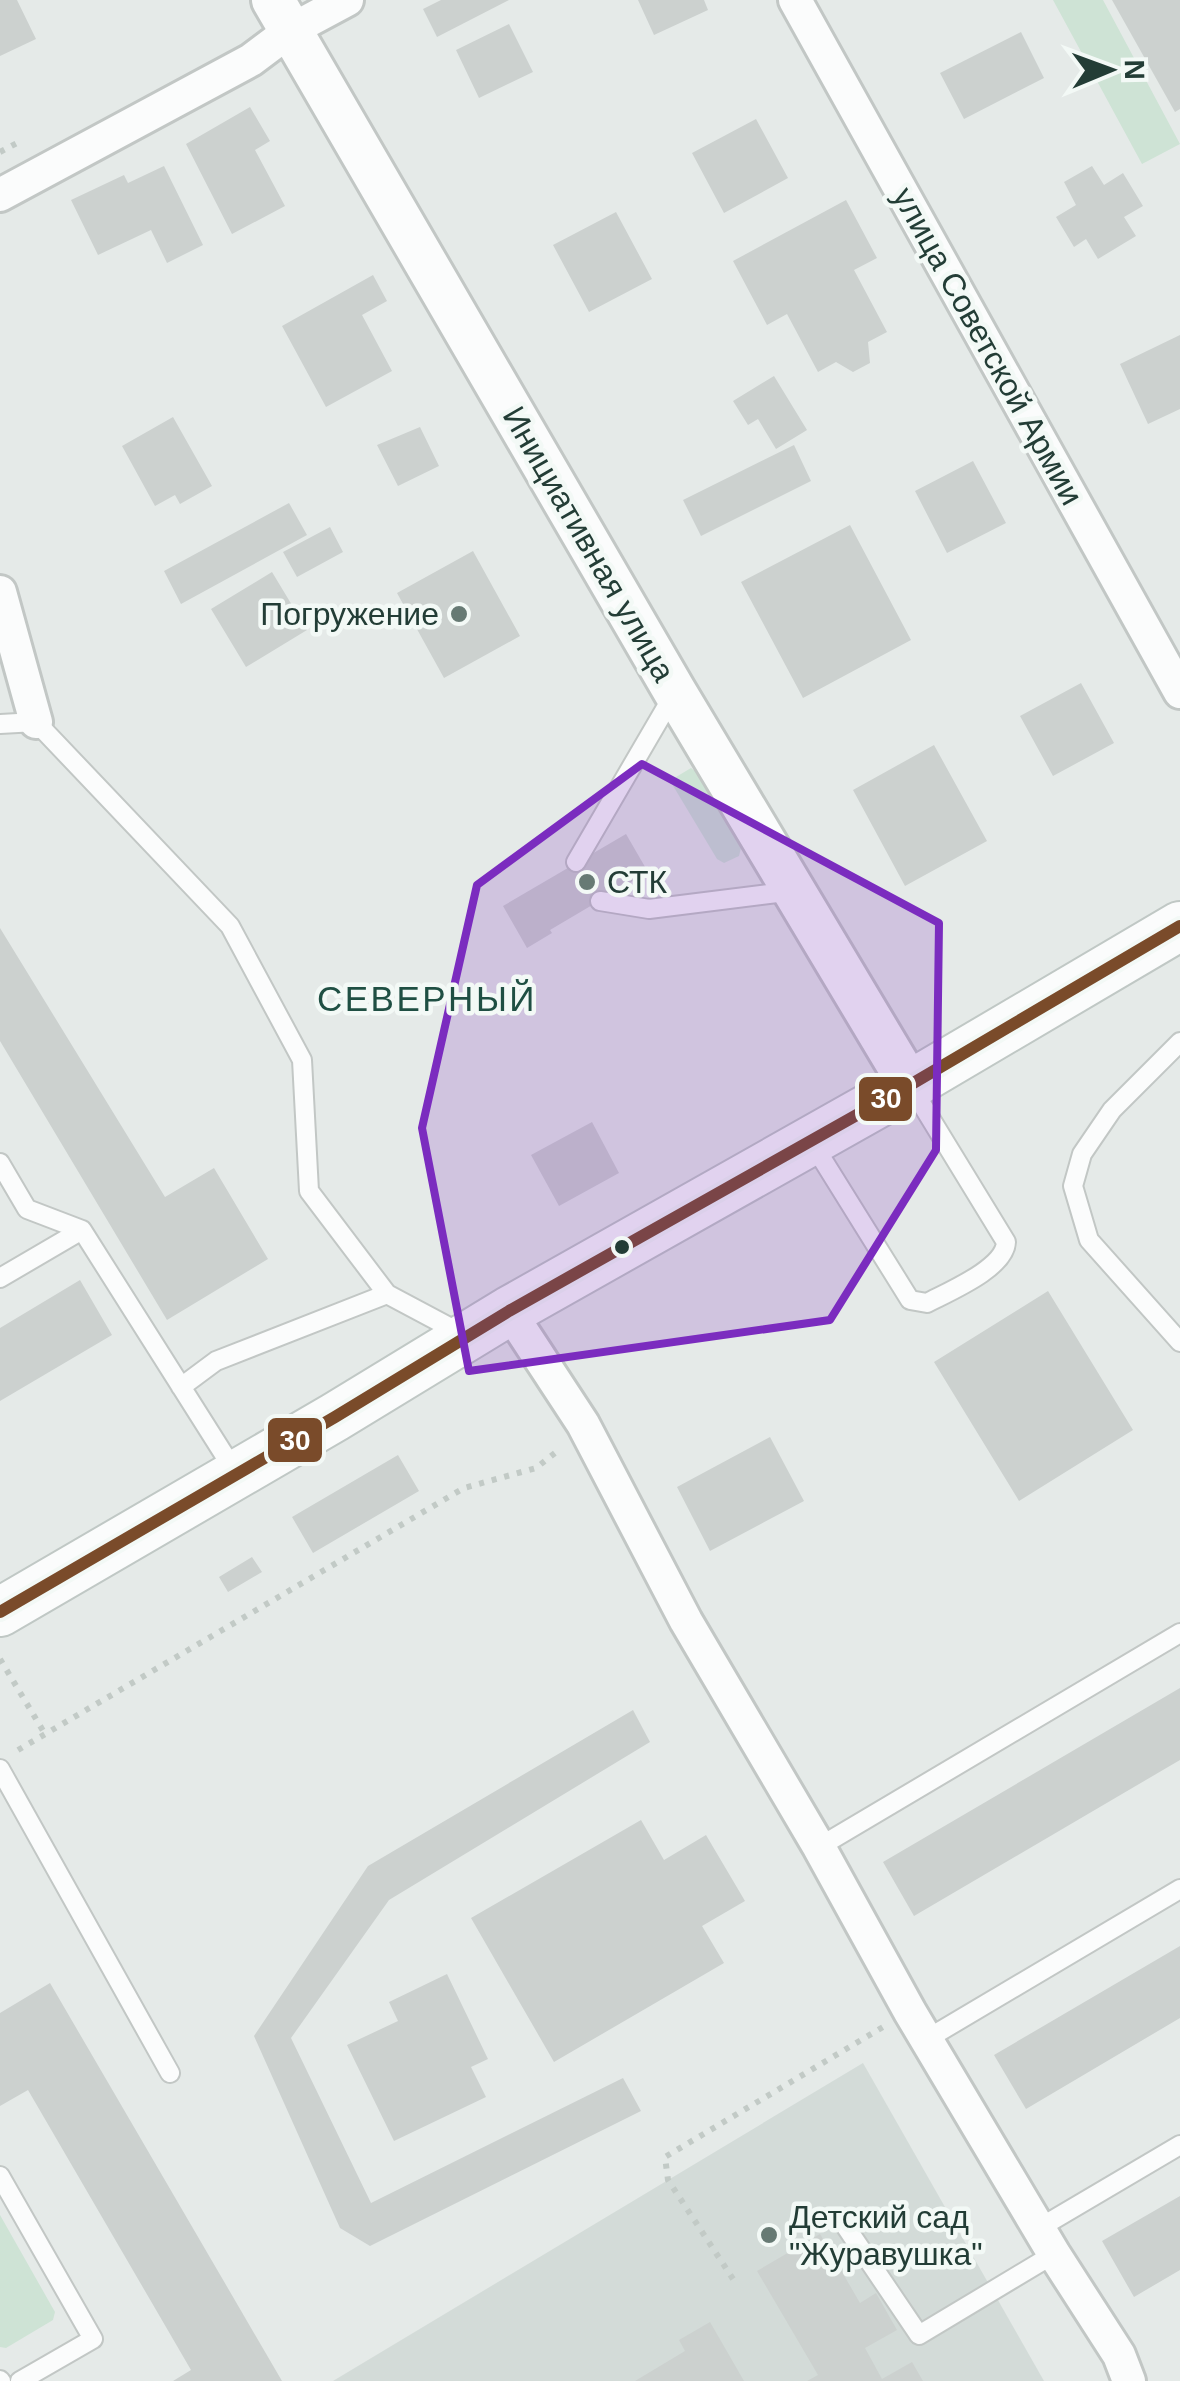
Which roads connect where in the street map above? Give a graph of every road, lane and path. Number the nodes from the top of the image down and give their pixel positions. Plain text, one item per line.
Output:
1 (347, 0) edge
2 (795, 0) edge
3 (282, 15) edge
4 (0, 195) edge
5 (0, 592) edge
6 (675, 692) junction
7 (1180, 692) edge
8 (36, 722) junction
9 (0, 724) edge
10 (576, 862) dead end
11 (794, 891) junction
12 (600, 901) dead end
13 (1180, 926) edge
14 (1180, 1042) edge
15 (910, 1085) junction
16 (811, 1141) junction
17 (0, 1163) edge
18 (82, 1230) junction
19 (0, 1278) edge
20 (387, 1294) junction
21 (508, 1311) junction
22 (469, 1338) junction
23 (1180, 1342) edge
24 (181, 1387) junction
25 (583, 1424) junction
26 (237, 1475) junction
27 (0, 1612) edge
28 (1180, 1633) edge
29 (0, 1659) edge
30 (46, 1734) junction
31 (15, 1752) dead end
32 (0, 1769) edge
33 (818, 1846) junction
34 (1180, 1889) edge
35 (919, 2025) junction
36 (170, 2073) dead end
37 (1180, 2145) edge
38 (0, 2176) edge
39 (846, 2226) dead end
40 (1047, 2240) junction
41 (733, 2279) dead end
42 (20, 2381) edge
43 (1129, 2381) edge

1 - 3 street
2 - 7 street, улица Советской Армии
3 - 4 street
3 - 6 street, Инициативная улица
5 - 8 street
6 - 10 lane
6 - 11 street, Инициативная улица
8 - 9 lane
8 - 20 lane
11 - 12 lane
11 - 15 street, Инициативная улица
13 - 15 main road
14 - 23 lane
15 - 16 main road
15 - 16 lane
16 - 21 main road
17 - 18 lane
18 - 19 lane
18 - 24 lane
20 - 22 lane
20 - 24 lane
21 - 22 main road
21 - 25 street
22 - 26 main road
24 - 26 lane
25 - 30 path
25 - 33 street
26 - 27 main road
28 - 33 lane
29 - 30 path
30 - 31 path
32 - 36 lane
33 - 35 street
34 - 35 lane
35 - 40 street
35 - 41 path
37 - 40 lane
38 - 42 lane
39 - 40 lane
40 - 43 street

